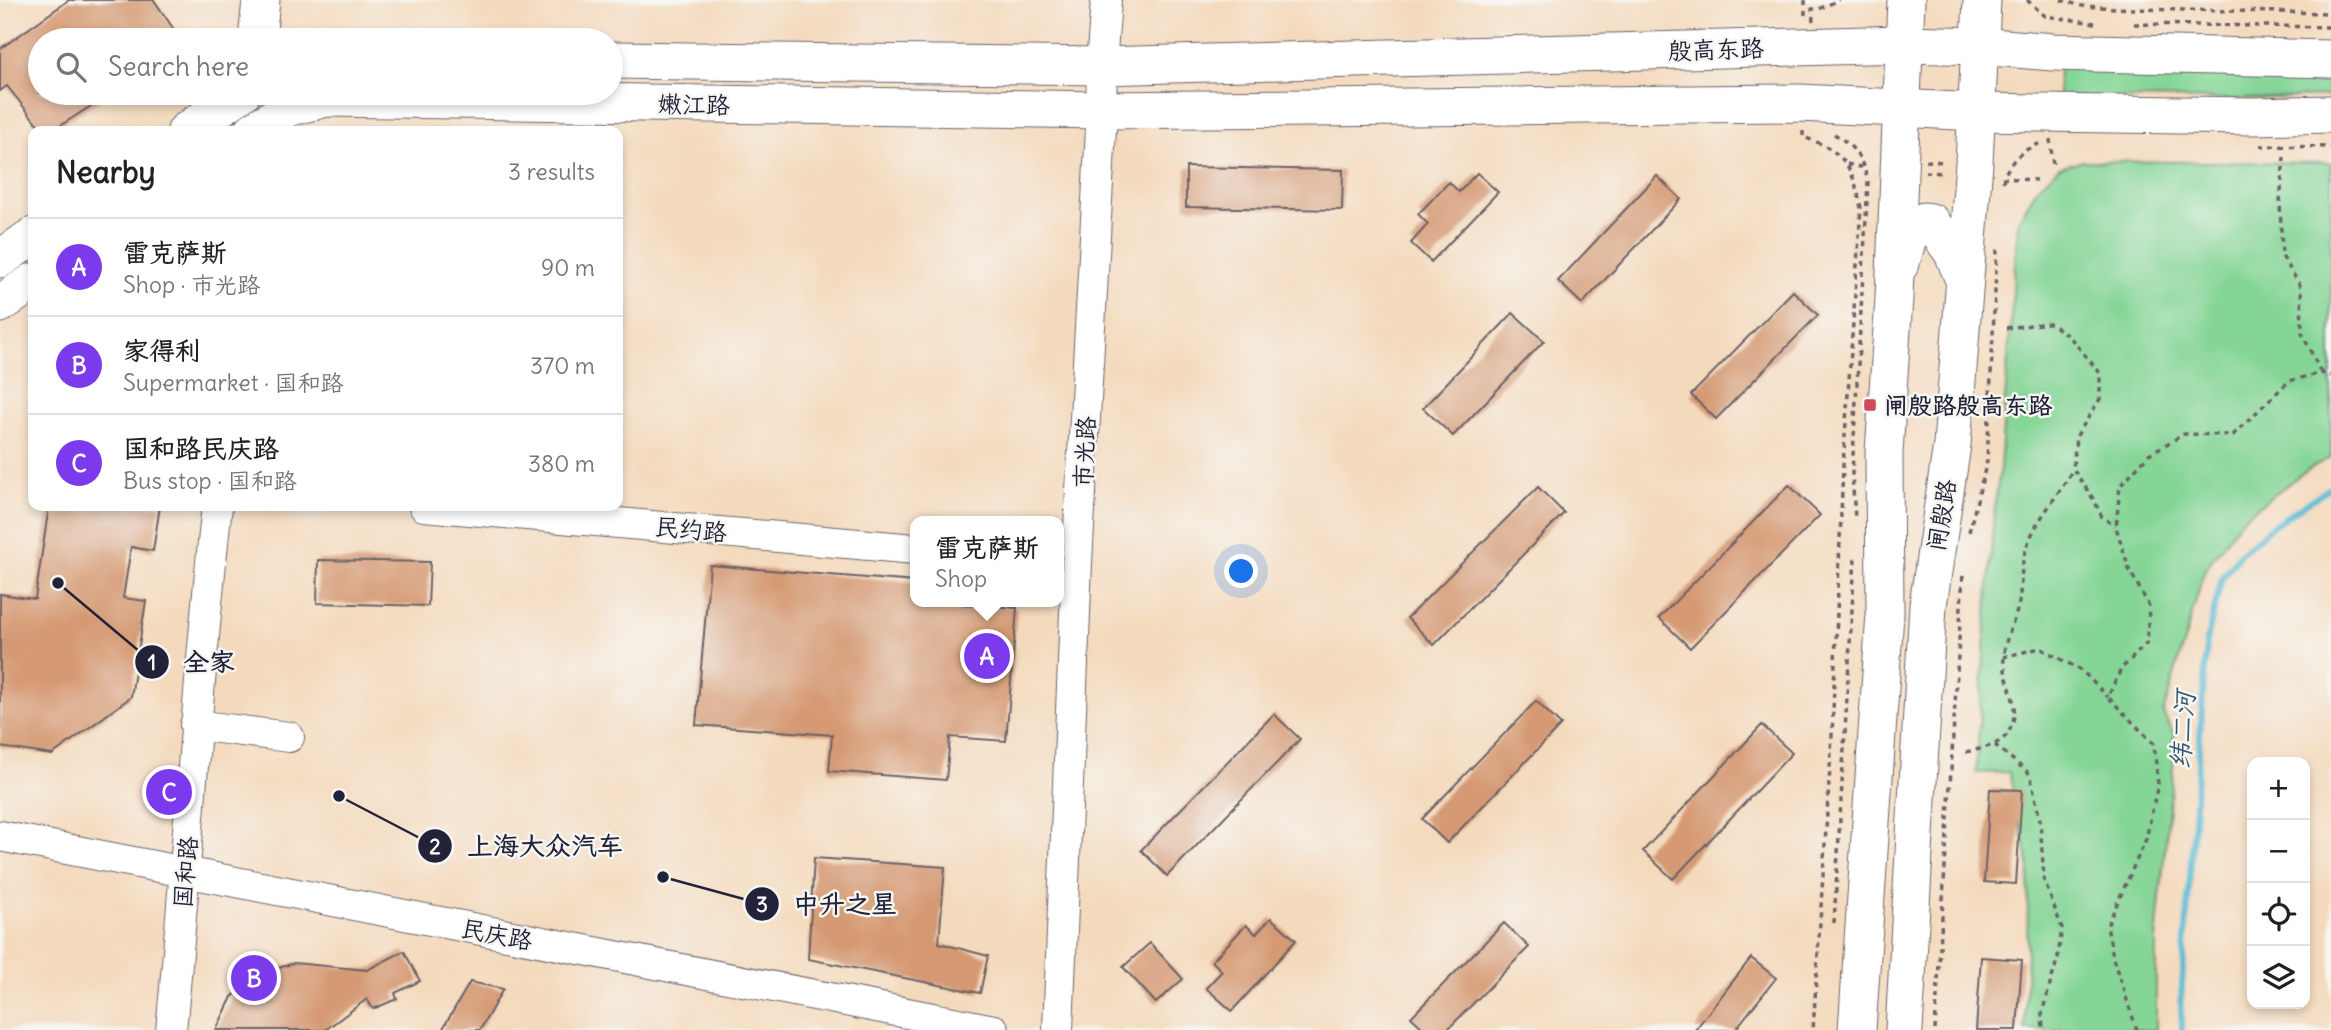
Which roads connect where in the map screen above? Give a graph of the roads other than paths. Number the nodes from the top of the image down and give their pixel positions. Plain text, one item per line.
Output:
1 (261, 0) edge
2 (1106, 0) edge
3 (1906, 0) edge
4 (1982, 0) edge
5 (258, 28) edge
6 (1903, 44) junction
7 (1979, 46) junction
8 (623, 60) edge
9 (2331, 60) edge
10 (1101, 66) junction
11 (623, 103) edge
12 (224, 105) edge
13 (253, 105) edge
14 (298, 105) edge
15 (1102, 110) junction
16 (1900, 110) junction
17 (1977, 112) junction
18 (2331, 114) edge
19 (193, 126) edge
20 (252, 126) edge
21 (260, 126) edge
22 (28, 239) edge
23 (0, 259) edge
24 (1965, 281) junction
25 (28, 285) edge
26 (1894, 298) junction
27 (0, 304) edge
28 (216, 511) edge
29 (481, 511) edge
30 (910, 549) edge
31 (1068, 562) edge
32 (195, 725) junction
33 (289, 737) dead end
34 (0, 836) edge
35 (186, 871) junction
36 (171, 1030) edge
37 (993, 1030) edge
38 (1058, 1030) edge
39 (1857, 1030) edge
40 (1904, 1030) edge

1 - 5 main road
2 - 10 street, 市光路
3 - 6 main road, 闸殷路
4 - 7 main road, 闸殷路
6 - 7 main road, 殷高东路
6 - 10 main road, 殷高东路
6 - 16 main road, 闸殷路
7 - 9 main road, 殷高东路
7 - 17 main road, 闸殷路
8 - 10 main road, 嫩江路
10 - 15 street, 市光路
11 - 15 main road, 嫩江路
12 - 19 main road
13 - 20 street
14 - 21 main road, 嫩江路
15 - 16 main road
15 - 31 street, 市光路
16 - 17 main road
16 - 26 main road, 闸殷路
17 - 18 main road
17 - 24 main road, 闸殷路
22 - 23 main road
24 - 26 main road
24 - 40 main road, 闸殷路
25 - 27 main road
26 - 39 main road, 闸殷路
28 - 32 street, 国和路
29 - 30 street, 民约路
31 - 38 street, 市光路
32 - 33 street
32 - 35 street, 国和路
34 - 35 street, 民庆路
35 - 36 street, 国和路
35 - 37 street, 民庆路

